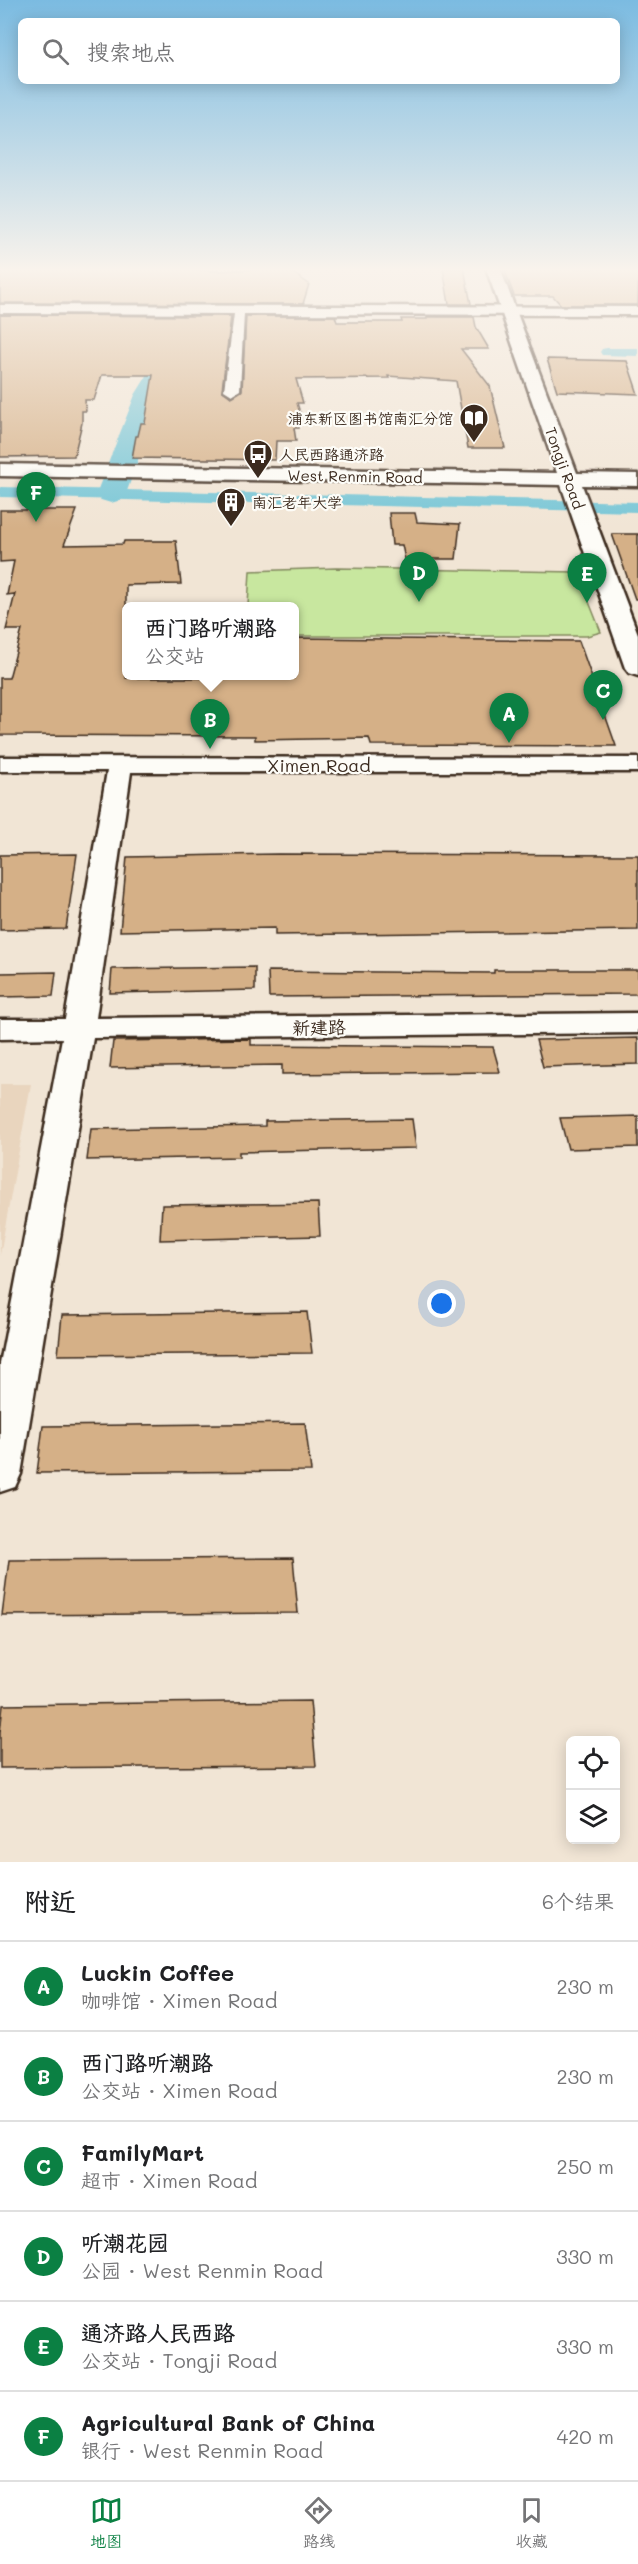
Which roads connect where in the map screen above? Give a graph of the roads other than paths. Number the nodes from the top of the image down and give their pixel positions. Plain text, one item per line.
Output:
1 (235, 355) edge
2 (524, 355) edge
3 (232, 390) dead end
4 (0, 470) edge
5 (638, 480) edge
6 (574, 495) junction
7 (638, 668) edge
8 (0, 765) edge
9 (120, 765) junction
10 (638, 765) edge
11 (638, 1023) edge
12 (0, 1029) edge
13 (79, 1029) junction
14 (0, 1474) edge

1 - 3 street
2 - 6 street, Tongji Road
4 - 6 street, West Renmin Road
5 - 6 street, West Renmin Road
6 - 7 street, Tongji Road
8 - 9 street, Ximen Road
9 - 10 street, Ximen Road
9 - 13 street
11 - 13 street, 新建路
12 - 13 street, 新建路
13 - 14 street

